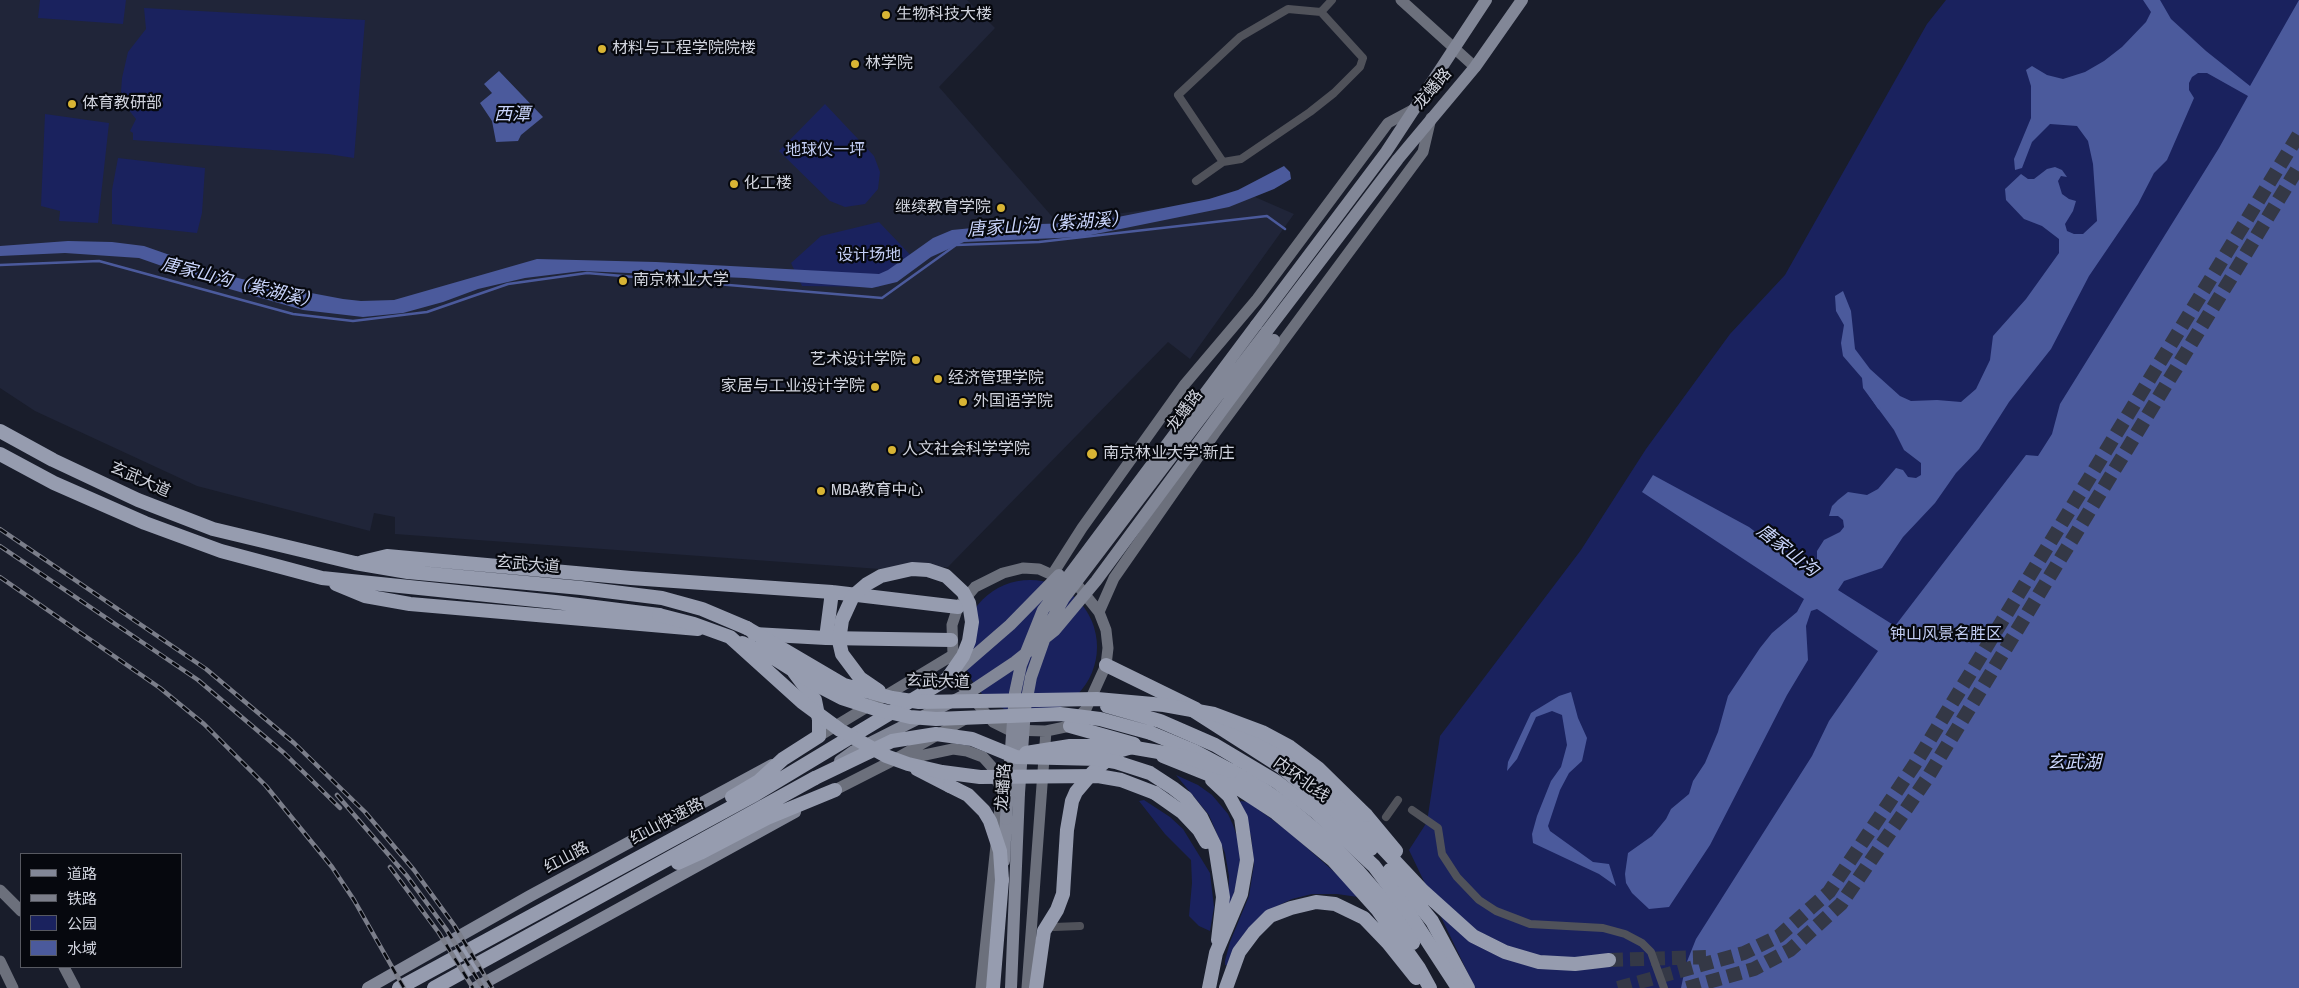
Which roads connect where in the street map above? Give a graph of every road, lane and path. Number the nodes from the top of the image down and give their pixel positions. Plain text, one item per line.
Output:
1 (1332, 0) edge
2 (1401, 0) edge
3 (1486, 0) edge
4 (1522, 0) edge
5 (1321, 12) junction
6 (1453, 49) junction
7 (1474, 67) junction
8 (1416, 108) junction
9 (1431, 116) junction
10 (1222, 162) junction
11 (1196, 181) dead end
12 (1257, 299) junction
13 (1250, 322) joint
14 (1290, 330) junction
15 (1274, 340) joint
16 (0, 431) edge
17 (0, 454) edge
18 (355, 563) junction
19 (1052, 575) junction
20 (322, 578) junction
21 (832, 592) junction
22 (958, 607) junction
23 (1099, 612) junction
24 (733, 635) junction
25 (826, 638) junction
26 (951, 640) junction
27 (953, 655) junction
28 (1106, 665) junction
29 (947, 679) junction
30 (1172, 696) junction
31 (892, 698) junction
32 (1055, 698) junction
33 (980, 710) junction
34 (1070, 726) junction
35 (1009, 730) junction
36 (1046, 731) junction
37 (819, 736) junction
38 (1145, 748) junction
39 (1016, 757) junction
40 (783, 759) junction
41 (890, 762) junction
42 (908, 764) junction
43 (1232, 771) junction
44 (1201, 772) junction
45 (815, 778) junction
46 (835, 790) junction
47 (1000, 799) junction
48 (1398, 800) dead end
49 (1184, 805) junction
50 (1412, 810) dead end
51 (1386, 817) dead end
52 (618, 868) junction
53 (624, 885) junction
54 (0, 890) edge
55 (1423, 892) junction
56 (20, 910) edge
57 (1080, 926) dead end
58 (1054, 927) dead end
59 (1216, 953) junction
60 (1609, 960) tunnel mouth
61 (0, 961) edge
62 (65, 968) edge
63 (1431, 981) edge
64 (13, 988) edge
65 (75, 988) edge
66 (368, 988) edge
67 (399, 988) edge
68 (434, 988) edge
69 (475, 988) edge
70 (981, 988) edge
71 (993, 988) edge
72 (999, 988) edge
73 (1010, 988) edge
74 (1027, 988) edge
75 (1036, 988) edge
76 (1209, 988) edge
77 (1226, 988) edge
78 (1424, 988) edge
79 (1440, 988) edge
80 (1458, 988) edge
81 (1468, 988) edge
82 (1664, 988) edge

1 - 5 street
2 - 6 main road
3 - 6 main road, 龙蟠路
4 - 7 main road, 龙蟠路
5 - 10 street
5 - 10 street
6 - 7 main road
6 - 8 main road, 龙蟠路
7 - 9 main road, 龙蟠路
8 - 12 main road
8 - 72 main road, 龙蟠路, bridge
9 - 14 main road
9 - 73 main road, 龙蟠路, bridge
10 - 11 street
12 - 13 main road
12 - 19 main road
13 - 29 main road, bridge
14 - 15 main road
14 - 23 main road
15 - 45 main road, bridge
16 - 18 highway, 玄武大道
17 - 20 highway
18 - 21 highway
18 - 31 highway, 玄武大道, bridge
19 - 22 main road
19 - 23 main road
20 - 24 highway, bridge
20 - 24 highway
21 - 22 highway
21 - 25 highway
22 - 26 main road
23 - 28 main road
24 - 25 highway
24 - 37 highway
24 - 42 highway, bridge
24 - 43 highway, bridge
25 - 26 highway
26 - 27 main road
27 - 33 main road
27 - 37 main road
28 - 30 highway
28 - 34 main road
29 - 31 highway, bridge
29 - 52 highway, 红山快速路, bridge
30 - 55 highway
30 - 81 highway
31 - 32 highway, 玄武大道, bridge
32 - 55 highway, bridge
32 - 80 highway, 内环北线, bridge
33 - 35 main road
33 - 41 main road
34 - 36 main road
34 - 38 highway
35 - 36 main road
35 - 47 main road, 龙蟠路
36 - 74 main road
37 - 40 highway
38 - 39 highway, bridge
38 - 43 highway, bridge
38 - 44 highway
38 - 75 highway
39 - 45 highway, 红山快速路, bridge
39 - 49 highway, 红山快速路, bridge
40 - 52 highway
40 - 66 main road, 红山路
41 - 46 main road
41 - 47 main road
42 - 49 highway, bridge
42 - 71 highway, bridge
43 - 63 highway, 内环北线
44 - 59 highway
44 - 63 highway
45 - 53 highway, 红山快速路
46 - 53 highway
46 - 69 main road
47 - 70 main road, 龙蟠路
48 - 51 street
49 - 59 highway
50 - 82 street
52 - 67 highway, 红山快速路
53 - 68 highway, 红山快速路
54 - 56 main road
55 - 60 highway
57 - 58 street
59 - 76 highway
61 - 64 main road
62 - 65 main road
63 - 79 highway, 内环北线
77 - 78 highway

